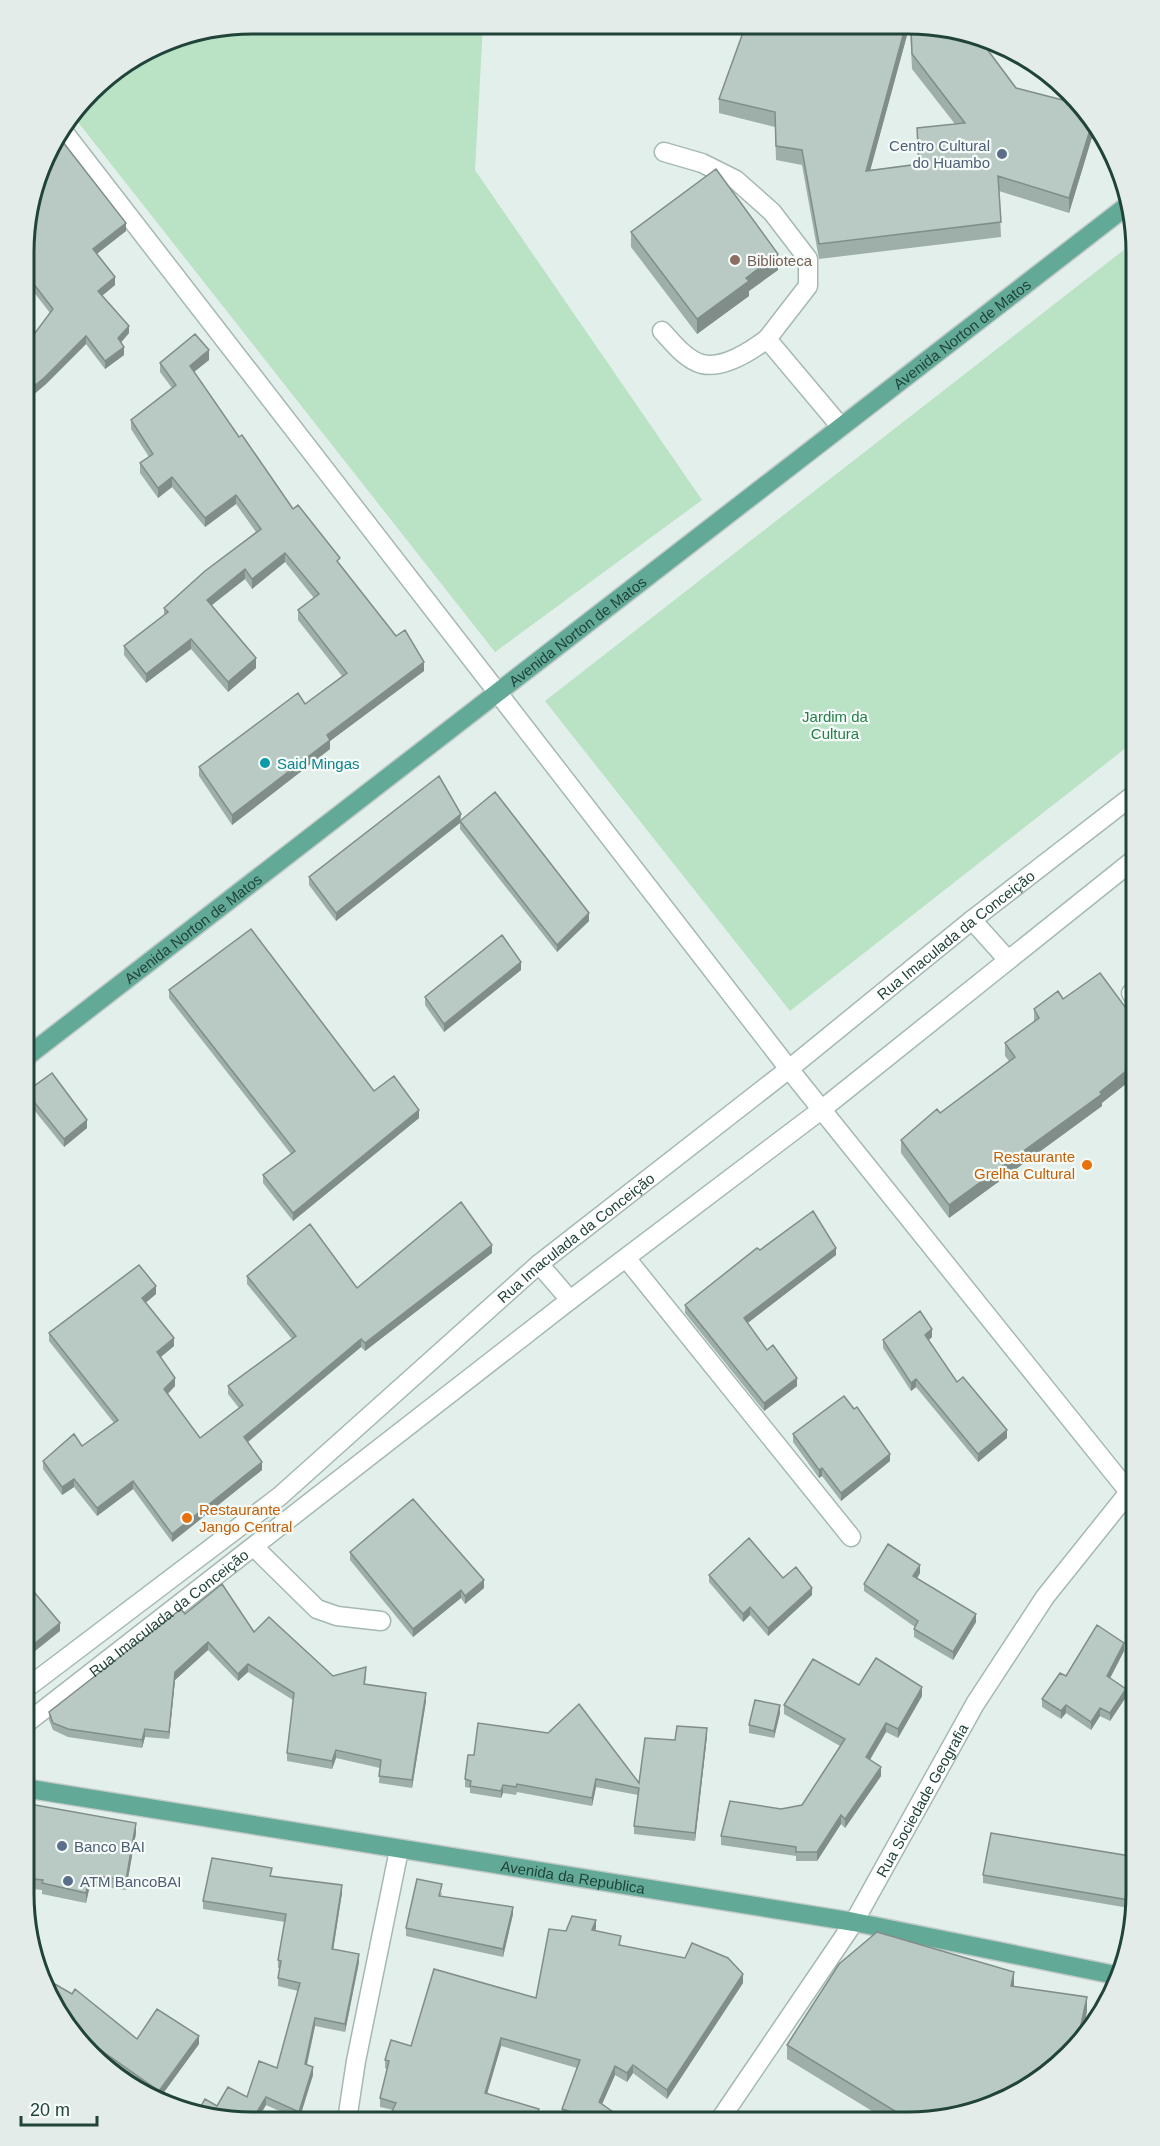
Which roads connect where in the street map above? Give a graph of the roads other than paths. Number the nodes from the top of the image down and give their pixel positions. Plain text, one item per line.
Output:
1 (68, 137) edge
2 (664, 152) dead end
3 (1121, 211) edge
4 (662, 331) dead end
5 (767, 339) junction
6 (841, 427) junction
7 (497, 693) junction
8 (1126, 801) edge
9 (1126, 868) edge
10 (972, 920) junction
11 (1008, 960) junction
12 (34, 1051) edge
13 (789, 1069) junction
14 (822, 1110) junction
15 (626, 1258) junction
16 (539, 1264) junction
17 (570, 1300) junction
18 (1126, 1483) edge
19 (1126, 1497) edge
20 (851, 1537) dead end
21 (254, 1547) junction
22 (381, 1621) dead end
23 (34, 1682) edge
24 (34, 1717) edge
25 (34, 1790) edge
26 (399, 1850) junction
27 (854, 1922) junction
28 (1110, 1974) edge
29 (348, 2112) edge
30 (725, 2112) edge

1 - 7 street
2 - 5 street
3 - 6 main road, Avenida Norton de Matos
4 - 5 street
5 - 6 street
6 - 7 main road, Avenida Norton de Matos
7 - 12 main road, Avenida Norton de Matos
7 - 13 street
8 - 10 street, Rua Imaculada da Conceição
9 - 11 street, Rua Imaculada da Conceição
10 - 11 street
10 - 13 street, Rua Imaculada da Conceição
11 - 14 street, Rua Imaculada da Conceição
13 - 14 street
13 - 16 street, Rua Imaculada da Conceição
14 - 15 street, Rua Imaculada da Conceição
14 - 18 street
15 - 17 street, Rua Imaculada da Conceição
15 - 20 street
16 - 17 street
16 - 23 street, Rua Imaculada da Conceição
17 - 21 street, Rua Imaculada da Conceição
19 - 27 street, Rua Sociedade Geografia
21 - 22 street
21 - 24 street, Rua Imaculada da Conceição
25 - 26 main road, Avenida da Republica
26 - 27 main road, Avenida da Republica
26 - 29 street
27 - 28 main road, Avenida da Republica
27 - 30 street, Rua Sociedade Geografia

